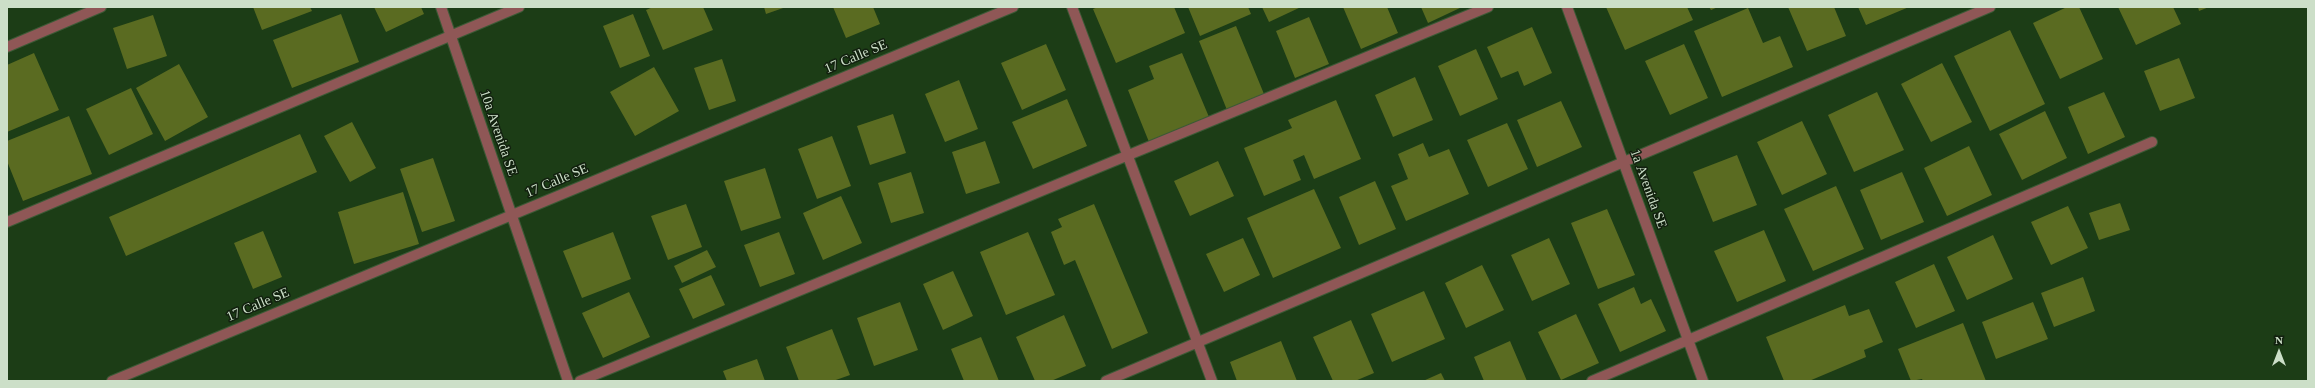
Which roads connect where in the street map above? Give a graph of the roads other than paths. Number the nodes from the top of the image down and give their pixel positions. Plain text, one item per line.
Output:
1 (101, 7) edge
2 (442, 7) edge
3 (519, 7) edge
4 (1013, 7) edge
5 (1072, 7) edge
6 (1488, 7) edge
7 (1567, 7) edge
8 (1990, 7) edge
9 (451, 36) junction
10 (7, 47) edge
11 (2152, 142) dead end
12 (1128, 156) junction
13 (1623, 161) junction
14 (511, 216) junction
15 (7, 222) edge
16 (1688, 340) junction
17 (1198, 342) junction
18 (112, 381) edge
19 (568, 381) edge
20 (580, 381) edge
21 (1106, 381) edge
22 (1212, 381) edge
23 (1592, 381) edge
24 (1703, 381) edge

1 - 10 street
2 - 9 street, 10a Avenida SE
3 - 9 street
4 - 14 street, 17 Calle SE
5 - 12 street
6 - 12 street
7 - 13 street, 1a Avenida SE
8 - 13 street
9 - 14 street, 10a Avenida SE
9 - 15 street
11 - 16 street
12 - 17 street
12 - 20 street
13 - 16 street, 1a Avenida SE
13 - 17 street
14 - 18 street, 17 Calle SE
14 - 19 street, 10a Avenida SE
16 - 23 street
16 - 24 street, 1a Avenida SE
17 - 21 street
17 - 22 street

